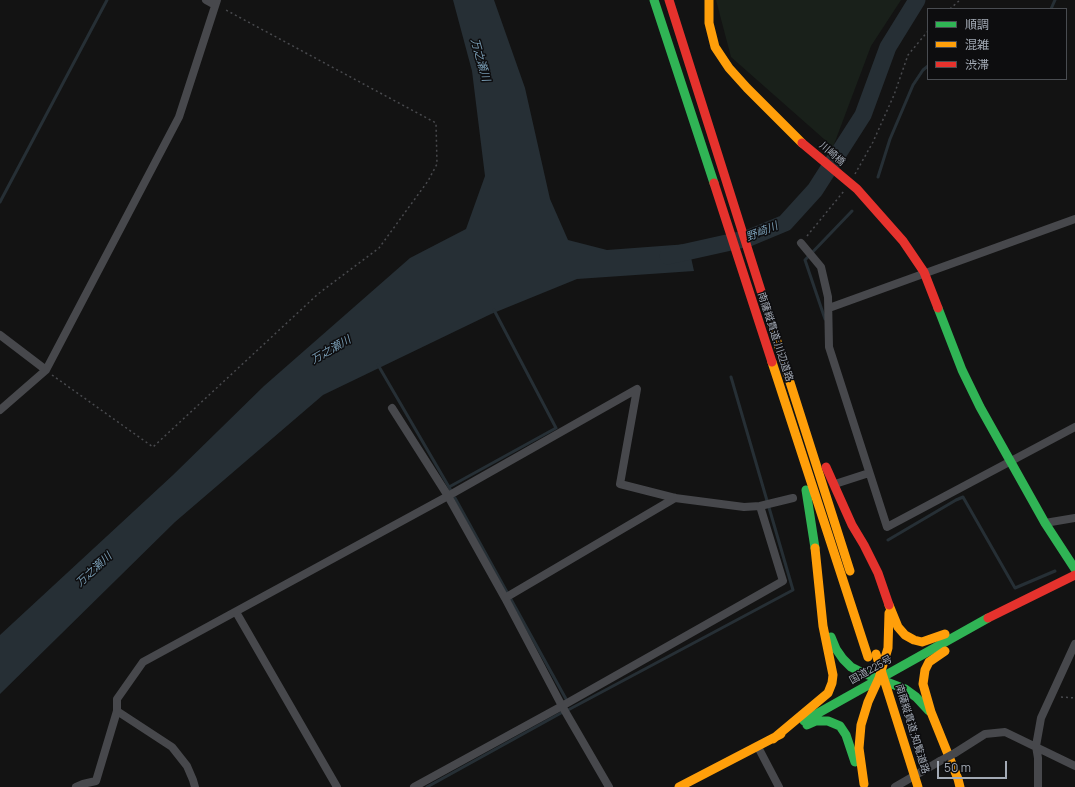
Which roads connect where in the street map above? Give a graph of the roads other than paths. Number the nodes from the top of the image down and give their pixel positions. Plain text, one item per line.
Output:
1 (206, 0) edge
2 (654, 0) edge
3 (669, 0) edge
4 (709, 0) edge
5 (216, 2) edge
6 (1075, 219) edge
7 (801, 244) road end
8 (924, 272) junction
9 (829, 308) junction
10 (759, 324) junction
11 (772, 326) junction
12 (0, 335) edge
13 (46, 370) junction
14 (392, 408) dead end
15 (0, 410) edge
16 (1075, 427) edge
17 (1011, 461) junction
18 (870, 473) junction
19 (835, 484) dead end
20 (448, 496) junction
21 (675, 498) junction
22 (793, 498) dead end
23 (760, 506) junction
24 (1075, 518) edge
25 (1045, 523) junction
26 (1075, 569) edge
27 (1075, 575) edge
28 (853, 579) dead end
29 (507, 596) junction
30 (821, 600) junction
31 (887, 601) junction
32 (236, 612) junction
33 (993, 615) junction
34 (869, 632) dead end
35 (1075, 644) edge
36 (872, 656) junction
37 (880, 679) junction
38 (562, 706) junction
39 (117, 711) junction
40 (931, 712) junction
41 (773, 739) junction
42 (1036, 746) junction
43 (758, 747) junction
44 (1075, 766) edge
45 (865, 785) edge
46 (76, 787) edge
47 (195, 787) edge
48 (338, 787) edge
49 (414, 787) edge
50 (609, 787) edge
51 (679, 787) edge
52 (779, 787) edge
53 (895, 787) edge
54 (910, 787) edge
55 (918, 787) edge
56 (960, 787) edge
57 (1038, 787) edge

1 - 5 street
2 - 10 main road, 南薩縦貫道;川辺道路
3 - 11 main road, 南薩縦貫道;川辺道路
4 - 8 main road, 川崎橋
5 - 13 street
6 - 8 street
7 - 9 street
8 - 9 street
8 - 17 main road, 川崎橋
9 - 18 street
10 - 30 main road
10 - 36 main road, 南薩縦貫道;川辺道路
11 - 28 main road, 南薩縦貫道;川辺道路
11 - 31 main road
12 - 13 street
13 - 15 street
14 - 20 street
16 - 17 street
17 - 18 street
17 - 25 main road, 川崎橋
18 - 19 street
20 - 21 street
20 - 29 street
20 - 32 street
21 - 23 street
21 - 29 street
22 - 23 street
23 - 38 street
24 - 25 street
25 - 26 main road, 川崎橋
27 - 33 main road, 国道225号
29 - 38 street
30 - 37 main road
30 - 41 main road
31 - 33 main road
31 - 37 main road
32 - 39 street
32 - 48 street
33 - 37 main road, 国道225号
33 - 40 main road
34 - 36 main road, 南薩縦貫道;川辺道路
35 - 42 street
36 - 37 main road, 南薩縦貫道;川辺道路, bridge
37 - 40 main road
37 - 41 main road, 国道225号
37 - 45 main road
37 - 54 main road, 南薩縦貫道;知覧道路
37 - 55 main road, 南薩縦貫道;知覧道路, bridge
38 - 49 street
38 - 50 street
39 - 46 street
39 - 47 street
40 - 56 main road
41 - 43 main road, 国道225号
41 - 45 main road
42 - 44 street
42 - 53 street, bridge
42 - 57 street
43 - 51 main road, 国道225号
43 - 52 street

